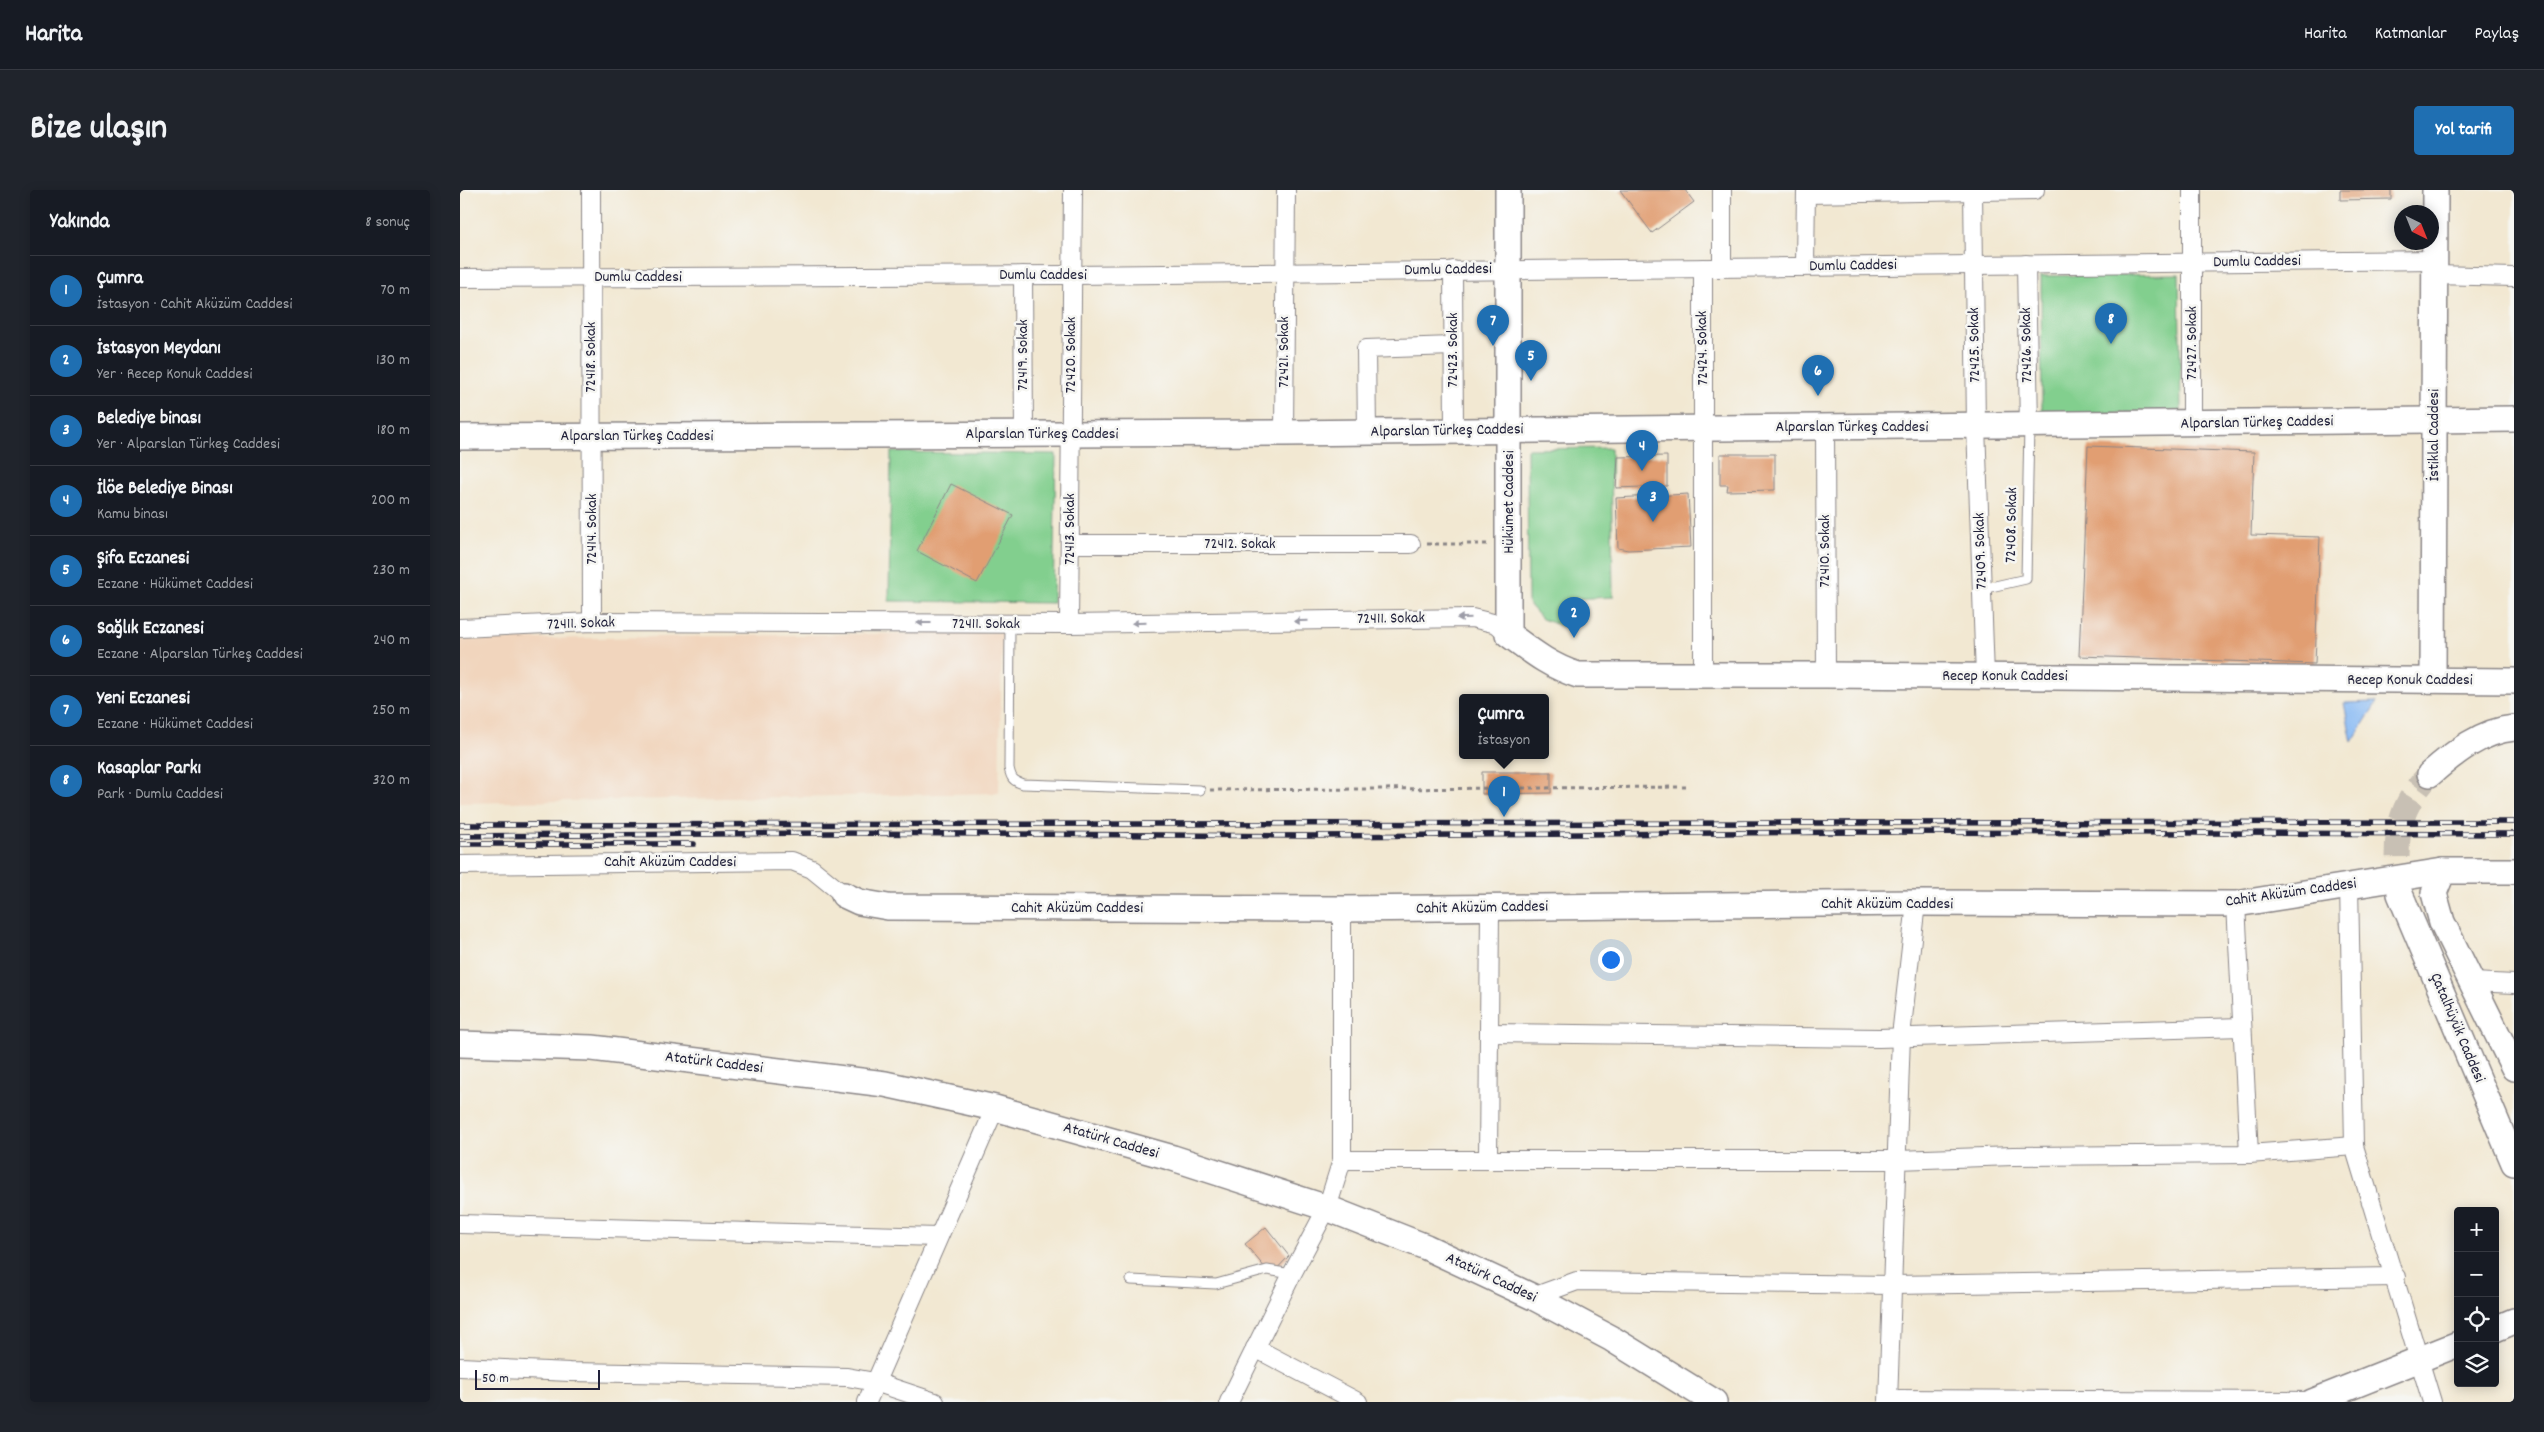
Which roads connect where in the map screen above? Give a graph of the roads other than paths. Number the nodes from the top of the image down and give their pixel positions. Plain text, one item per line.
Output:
1 (591, 190) edge
2 (1073, 190) edge
3 (1286, 190) edge
4 (1508, 190) edge
5 (1722, 190) edge
6 (2035, 190) edge
7 (2192, 190) edge
8 (2435, 190) edge
9 (1972, 191) edge
10 (1806, 192) edge
11 (2192, 262) junction
12 (1973, 264) junction
13 (2026, 264) junction
14 (1805, 266) junction
15 (1702, 268) junction
16 (1722, 268) junction
17 (2435, 268) junction
18 (1508, 269) junction
19 (1453, 270) junction
20 (1284, 272) junction
21 (1022, 275) junction
22 (1072, 275) junction
23 (591, 277) junction
24 (2514, 277) edge
25 (460, 278) edge
26 (1453, 346) junction
27 (2514, 420) edge
28 (2434, 421) junction
29 (2192, 424) junction
30 (1976, 426) junction
31 (2028, 426) junction
32 (1704, 428) junction
33 (1824, 428) junction
34 (1454, 431) junction
35 (1509, 431) junction
36 (1367, 432) junction
37 (1284, 433) junction
38 (1024, 434) junction
39 (1071, 434) junction
40 (592, 436) junction
41 (460, 438) edge
42 (1070, 544) junction
43 (1411, 544) road end
44 (1982, 589) junction
45 (592, 622) junction
46 (1010, 624) junction
47 (1069, 624) junction
48 (460, 628) edge
49 (1508, 634) junction
50 (1703, 675) junction
51 (1826, 675) junction
52 (1984, 676) junction
53 (2433, 680) junction
54 (2514, 681) edge
55 (2514, 728) edge
56 (2430, 774) tunnel mouth
57 (1200, 790) road end
58 (460, 865) edge
59 (2443, 871) junction
60 (2514, 871) edge
61 (2349, 885) junction
62 (2400, 894) tunnel mouth
63 (844, 895) joint
64 (1916, 903) junction
65 (2236, 904) junction
66 (1490, 908) junction
67 (1342, 909) junction
68 (2473, 982) junction
69 (2514, 984) edge
70 (2242, 1027) junction
71 (1489, 1033) junction
72 (1901, 1036) junction
73 (460, 1044) edge
74 (2514, 1068) edge
75 (995, 1108) junction
76 (2354, 1146) junction
77 (2249, 1154) junction
78 (1342, 1160) junction
79 (1488, 1160) junction
80 (1897, 1160) junction
81 (2514, 1164) edge
82 (1327, 1208) junction
83 (460, 1224) edge
84 (938, 1237) junction
85 (1292, 1274) junction
86 (2396, 1277) junction
87 (1132, 1280) dead end
88 (1893, 1285) junction
89 (1533, 1297) junction
90 (2514, 1321) edge
91 (2499, 1327) edge
92 (2454, 1346) edge
93 (1255, 1348) junction
94 (2418, 1361) junction
95 (460, 1368) edge
96 (875, 1382) junction
97 (1888, 1401) edge
98 (2313, 1401) edge
99 (867, 1402) edge
100 (935, 1402) edge
101 (1228, 1402) edge
102 (1358, 1402) edge
103 (1714, 1402) edge
104 (2432, 1402) edge

1 - 23 street, 72418. Sokak
2 - 22 street, 72420. Sokak
3 - 20 street, 72421. Sokak
4 - 18 street, Hükümet Caddesi
5 - 16 street
6 - 9 street
7 - 11 street, 72427. Sokak
8 - 17 street, İstiklal Caddesi
9 - 10 street
9 - 12 street, 72425. Sokak
10 - 14 street
11 - 13 street, Dumlu Caddesi
11 - 17 street, Dumlu Caddesi
11 - 29 street, 72427. Sokak
12 - 13 street, Dumlu Caddesi
12 - 14 street, Dumlu Caddesi
12 - 30 street, 72425. Sokak
13 - 31 street, 72426. Sokak
14 - 16 street, Dumlu Caddesi
15 - 16 street, Dumlu Caddesi
15 - 18 street, Dumlu Caddesi
15 - 32 street, 72424. Sokak
17 - 24 street, Dumlu Caddesi
17 - 28 street, İstiklal Caddesi
18 - 19 street, Dumlu Caddesi
18 - 35 street, Hükümet Caddesi
19 - 20 street, Dumlu Caddesi
19 - 26 street, 72423. Sokak
20 - 22 street, Dumlu Caddesi
20 - 37 street, 72421. Sokak
21 - 22 street, Dumlu Caddesi
21 - 23 street, Dumlu Caddesi
21 - 38 street, 72419. Sokak
22 - 39 street, 72420. Sokak
23 - 25 street, Dumlu Caddesi
23 - 40 street, 72418. Sokak
26 - 34 street, 72423. Sokak
26 - 36 street
27 - 28 street, Alparslan Türkeş Caddesi
28 - 29 street, Alparslan Türkeş Caddesi
28 - 53 street, İstiklal Caddesi
29 - 31 street, Alparslan Türkeş Caddesi
30 - 31 street, Alparslan Türkeş Caddesi
30 - 33 street, Alparslan Türkeş Caddesi
30 - 44 street, 72409. Sokak
31 - 44 lane, 72408. Sokak
32 - 33 street, Alparslan Türkeş Caddesi
32 - 35 street, Alparslan Türkeş Caddesi
32 - 50 street, 72424. Sokak
33 - 51 street, 72410. Sokak
34 - 35 street, Alparslan Türkeş Caddesi
34 - 36 street, Alparslan Türkeş Caddesi
35 - 49 street, Hükümet Caddesi
36 - 37 street, Alparslan Türkeş Caddesi
37 - 39 street, Alparslan Türkeş Caddesi
38 - 39 street, Alparslan Türkeş Caddesi
38 - 40 street, Alparslan Türkeş Caddesi
39 - 42 street, 72413. Sokak
40 - 41 street, Alparslan Türkeş Caddesi
40 - 45 street, 72414. Sokak
42 - 43 street, 72412. Sokak
42 - 47 street, 72413. Sokak
44 - 52 street, 72409. Sokak
46 -> 45 street, 72411. Sokak
45 - 48 street, 72411. Sokak
46 - 47 street, 72411. Sokak
46 - 57 lane
49 -> 47 street, 72411. Sokak
49 - 50 street, Recep Konuk Caddesi
50 - 51 street, Recep Konuk Caddesi
51 - 52 street, Recep Konuk Caddesi
52 - 53 street, Recep Konuk Caddesi
53 - 54 street, Recep Konuk Caddesi
55 - 56 street
58 - 63 street, Cahit Aküzüm Caddesi
59 - 60 street, Cahit Aküzüm Caddesi
59 - 61 street, Cahit Aküzüm Caddesi
59 - 68 street, Çatalhüyük Caddesi
61 - 65 street, Cahit Aküzüm Caddesi
61 - 76 street
62 - 81 street, Çatalhüyük Caddesi
63 - 67 street, Cahit Aküzüm Caddesi
64 - 65 street, Cahit Aküzüm Caddesi
64 - 66 street, Cahit Aküzüm Caddesi
64 - 72 street
65 - 70 street
66 - 67 street, Cahit Aküzüm Caddesi
66 - 71 street
67 - 78 street
68 - 69 street
68 - 74 street, Çatalhüyük Caddesi
70 - 72 street
70 - 77 street
71 - 72 street
71 - 79 street
72 - 80 street
73 - 75 street, Atatürk Caddesi
75 - 82 street, Atatürk Caddesi
75 - 84 street
76 - 77 street
76 - 86 street
77 - 80 street
78 - 79 street
78 - 82 street
79 - 80 street
80 - 88 street
82 - 85 street
82 - 89 street, Atatürk Caddesi
83 - 84 street
84 - 96 street
85 - 87 lane
85 - 93 street
86 - 88 street
86 - 94 street
88 - 89 street
88 - 97 street
89 - 103 street, Atatürk Caddesi
90 - 91 street
92 - 94 street
93 - 101 street
93 - 102 street
94 - 98 street
94 - 104 street
95 - 96 street
96 - 99 street
96 - 100 street
97 - 98 street

